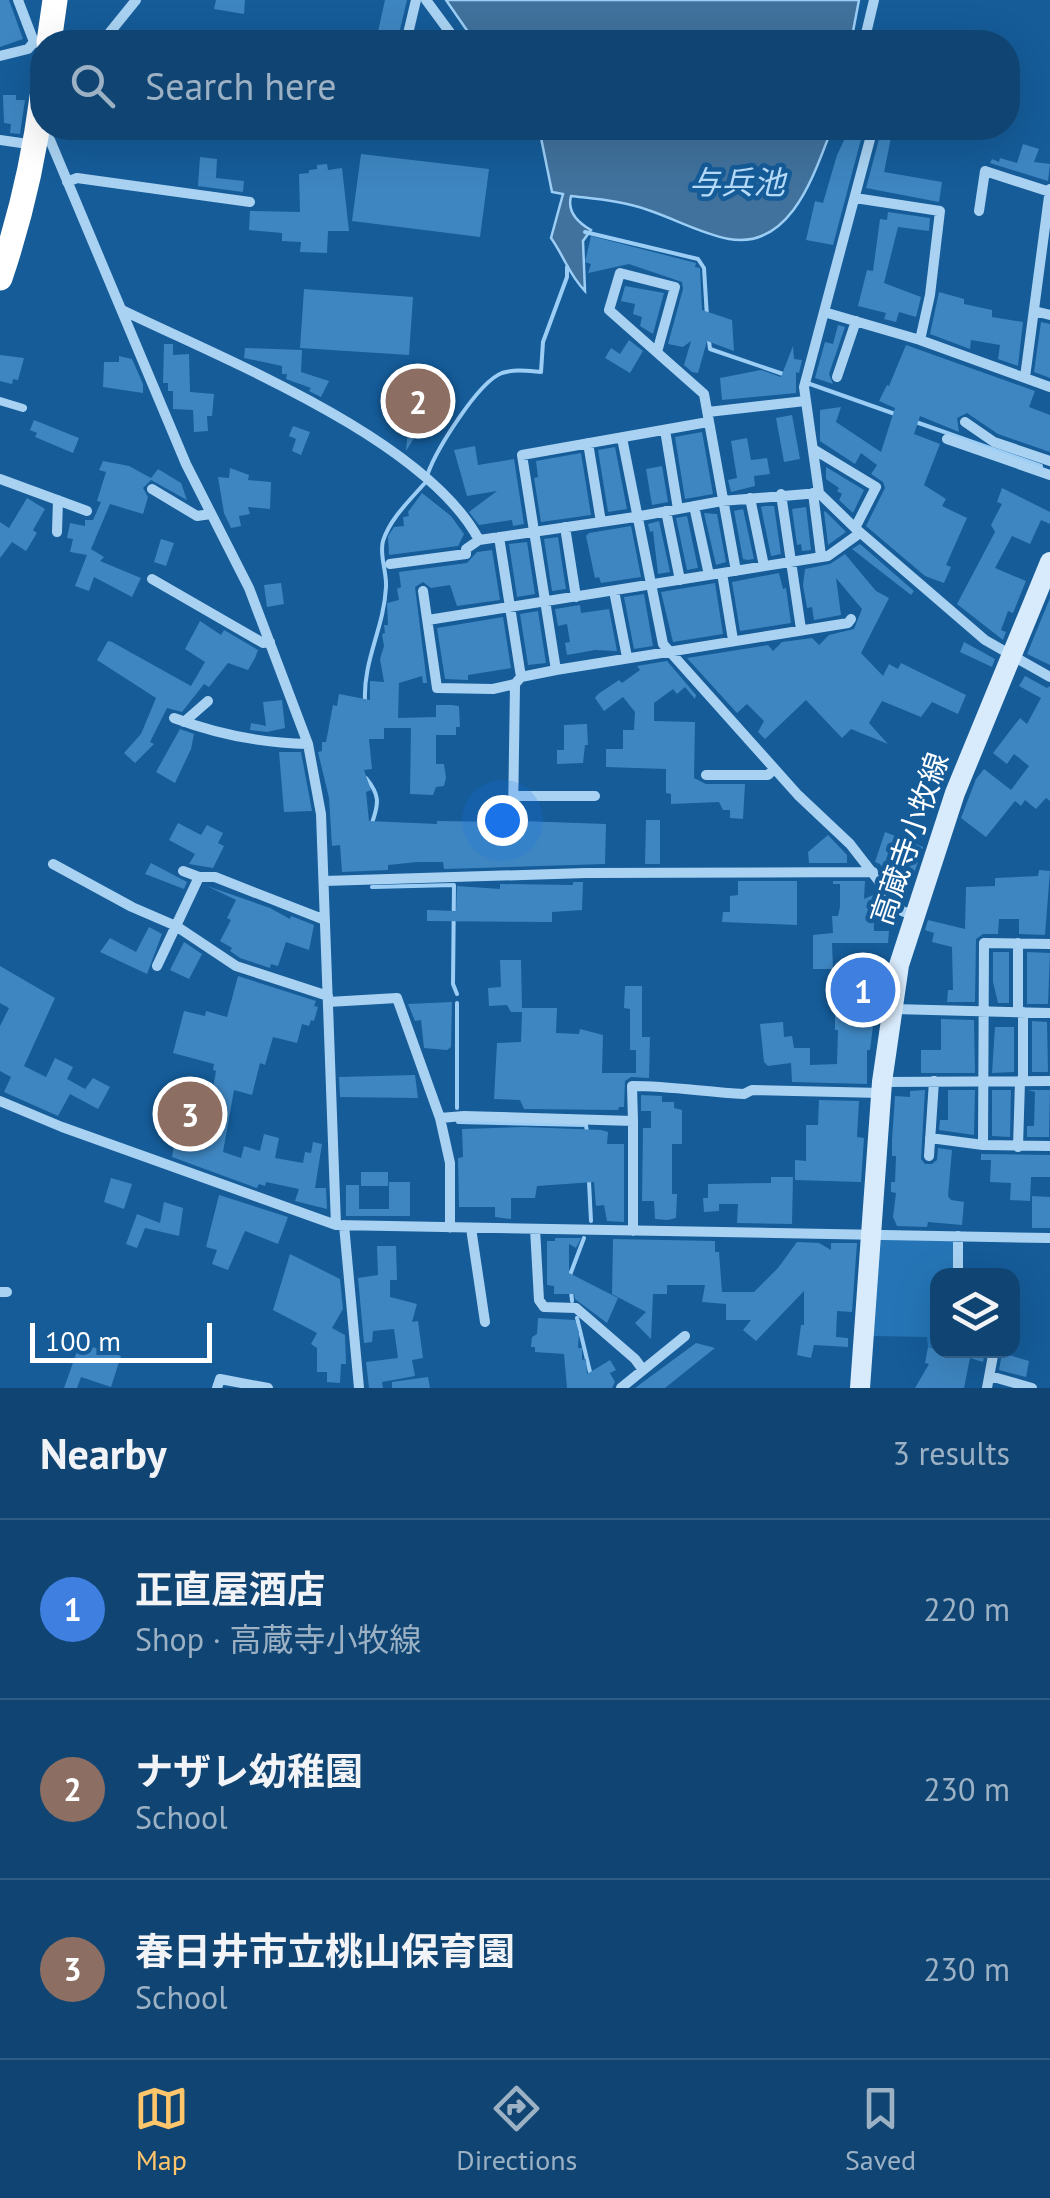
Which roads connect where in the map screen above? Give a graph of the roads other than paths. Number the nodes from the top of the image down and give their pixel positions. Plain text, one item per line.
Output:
1 (18, 0) edge
2 (55, 0) edge
3 (136, 0) edge
4 (416, 0) edge
5 (426, 0) edge
6 (874, 0) edge
7 (35, 30) edge
8 (46, 30) edge
9 (112, 30) edge
10 (409, 30) edge
11 (448, 30) edge
12 (867, 30) edge
13 (30, 48) edge
14 (0, 56) edge
15 (30, 137) edge
16 (0, 140) edge
17 (36, 140) edge
18 (50, 140) edge
19 (870, 140) edge
20 (67, 182) junction
21 (1050, 196) edge
22 (854, 198) junction
23 (250, 202) dead end
24 (979, 211) dead end
25 (0, 278) edge
26 (122, 310) junction
27 (1034, 310) junction
28 (824, 312) junction
29 (1050, 316) edge
30 (856, 320) junction
31 (920, 340) junction
32 (657, 352) junction
33 (838, 377) dead end
34 (1025, 377) junction
35 (1050, 387) edge
36 (0, 401) edge
37 (805, 401) junction
38 (23, 408) dead end
39 (708, 417) junction
40 (965, 422) dead end
41 (665, 430) junction
42 (622, 438) junction
43 (948, 439) dead end
44 (588, 443) junction
45 (813, 449) junction
46 (1050, 461) edge
47 (1050, 475) edge
48 (0, 479) edge
49 (152, 490) dead end
50 (816, 493) junction
51 (781, 494) junction
52 (750, 498) junction
53 (58, 500) junction
54 (722, 501) junction
55 (694, 506) junction
56 (672, 510) junction
57 (88, 512) dead end
58 (211, 514) junction
59 (636, 517) junction
60 (600, 522) junction
61 (565, 528) junction
62 (857, 530) junction
63 (57, 532) dead end
64 (534, 532) junction
65 (498, 537) junction
66 (479, 540) junction
67 (821, 556) junction
68 (790, 562) junction
69 (390, 564) dead end
70 (764, 566) junction
71 (736, 571) junction
72 (722, 573) junction
73 (1048, 573) edge
74 (709, 575) junction
75 (152, 578) dead end
76 (680, 580) junction
77 (650, 585) junction
78 (614, 590) junction
79 (423, 591) dead end
80 (576, 597) junction
81 (546, 602) junction
82 (510, 607) junction
83 (851, 618) dead end
84 (428, 620) junction
85 (801, 629) junction
86 (734, 640) junction
87 (270, 642) junction
88 (668, 650) junction
89 (1012, 655) junction
90 (627, 658) junction
91 (556, 670) junction
92 (1050, 678) edge
93 (518, 681) junction
94 (208, 701) dead end
95 (308, 744) junction
96 (774, 769) junction
97 (706, 775) dead end
98 (514, 796) junction
99 (595, 796) dead end
100 (513, 817) dead end
101 (52, 864) dead end
102 (183, 871) dead end
103 (873, 872) junction
104 (199, 878) junction
105 (324, 881) junction
106 (913, 915) junction
107 (325, 920) junction
108 (176, 926) junction
109 (1018, 943) junction
110 (1050, 944) edge
111 (157, 966) dead end
112 (328, 999) junction
113 (892, 1009) junction
114 (985, 1012) junction
115 (1021, 1012) junction
116 (1050, 1012) edge
117 (984, 1080) junction
118 (1022, 1080) junction
119 (1050, 1080) edge
120 (934, 1081) junction
121 (881, 1087) junction
122 (0, 1101) edge
123 (440, 1118) junction
124 (632, 1120) junction
125 (930, 1138) junction
126 (984, 1145) junction
127 (1050, 1146) edge
128 (1018, 1147) junction
129 (929, 1156) dead end
130 (340, 1225) junction
131 (450, 1228) junction
132 (471, 1228) junction
133 (536, 1230) junction
134 (632, 1231) junction
135 (871, 1234) junction
136 (958, 1236) junction
137 (1050, 1238) edge
138 (958, 1268) edge
139 (485, 1322) dead end
140 (685, 1336) dead end
141 (643, 1370) junction
142 (988, 1382) edge
143 (217, 1388) edge
144 (268, 1388) edge
145 (359, 1388) edge
146 (621, 1388) edge
147 (860, 1388) edge
148 (1032, 1388) edge

1 - 7 street
2 - 8 highway
3 - 9 street
4 - 10 street
5 - 11 street
6 - 12 street
13 - 14 street
15 - 16 street
17 - 25 highway
18 - 20 street
19 - 22 street
20 - 23 street
20 - 26 street
21 - 24 street
21 - 27 street
22 - 28 street
22 - 31 street
26 - 58 street
26 - 66 street
27 - 29 street
27 - 34 street
28 - 30 street
28 - 37 street
30 - 31 street
30 - 33 street
31 - 34 street
32 - 32 street
32 - 39 street
34 - 35 street
36 - 38 lane
37 - 39 street
37 - 45 street
39 - 41 street
39 - 54 street
40 - 46 street
41 - 42 street
41 - 56 street
42 - 44 street
42 - 59 street
43 - 47 street
44 - 60 street
44 - 64 street
45 - 50 street
45 - 62 street
48 - 53 street
49 - 58 street
50 - 51 street
50 - 62 street
50 - 67 street
51 - 52 street
51 - 68 street
52 - 54 street
52 - 70 street
53 - 57 street
53 - 63 street
54 - 55 street
54 - 71 street
55 - 56 street
55 - 74 street
56 - 59 street
56 - 76 street
58 - 87 street
59 - 60 street
59 - 77 street
60 - 61 street
61 - 64 street
61 - 80 street
62 - 67 street
62 - 89 street
64 - 65 street
64 - 81 street
65 - 66 street
65 - 82 street
66 - 69 street
67 - 68 street
68 - 70 street
68 - 85 street
70 - 71 street
71 - 72 street
72 - 74 street
72 - 86 street
73 - 89 main road, 高蔵寺小牧線
74 - 76 street
75 - 87 street
76 - 77 street
77 - 78 street
77 - 88 street
78 - 80 street
78 - 90 street
79 - 84 street
80 - 81 street
81 - 82 street
81 - 91 street
82 - 84 street
82 - 93 street
83 - 85 street
84 - 93 street
85 - 86 street
86 - 88 street
87 - 95 street
88 - 90 street
88 - 96 street
89 - 92 street
89 - 106 main road, 高蔵寺小牧線
90 - 91 street
91 - 93 street
93 - 98 street
94 - 95 street
95 - 105 street
96 - 97 street
96 - 103 street
98 - 99 street
98 - 100 street
101 - 108 street
102 - 104 street
103 - 105 street
103 - 106 street
104 - 107 street
104 - 108 street
105 - 107 street
106 - 113 main road, 高蔵寺小牧線
107 - 112 street
108 - 111 street
108 - 112 street
109 - 110 street
109 - 114 street
109 - 115 street
112 - 123 street
112 - 130 street
113 - 114 street
113 - 121 main road, 高蔵寺小牧線
114 - 115 street
114 - 117 street
115 - 116 street
115 - 118 street
117 - 118 street
117 - 120 street
117 - 126 street
118 - 119 street
118 - 128 street
120 - 121 street
120 - 125 street
121 - 124 street
121 - 135 main road, 高蔵寺小牧線
122 - 130 street
123 - 124 street
123 - 131 street
124 - 134 street
125 - 126 street
125 - 129 street
126 - 128 street
127 - 128 street
130 - 131 street
130 - 145 street
131 - 132 street
132 - 133 street
132 - 139 street
133 - 134 street
133 - 141 street
134 - 135 street
135 - 136 street
135 - 147 main road, 高蔵寺小牧線
136 - 137 street
136 - 138 street
140 - 141 street
141 - 146 street
142 - 148 street
143 - 144 street

